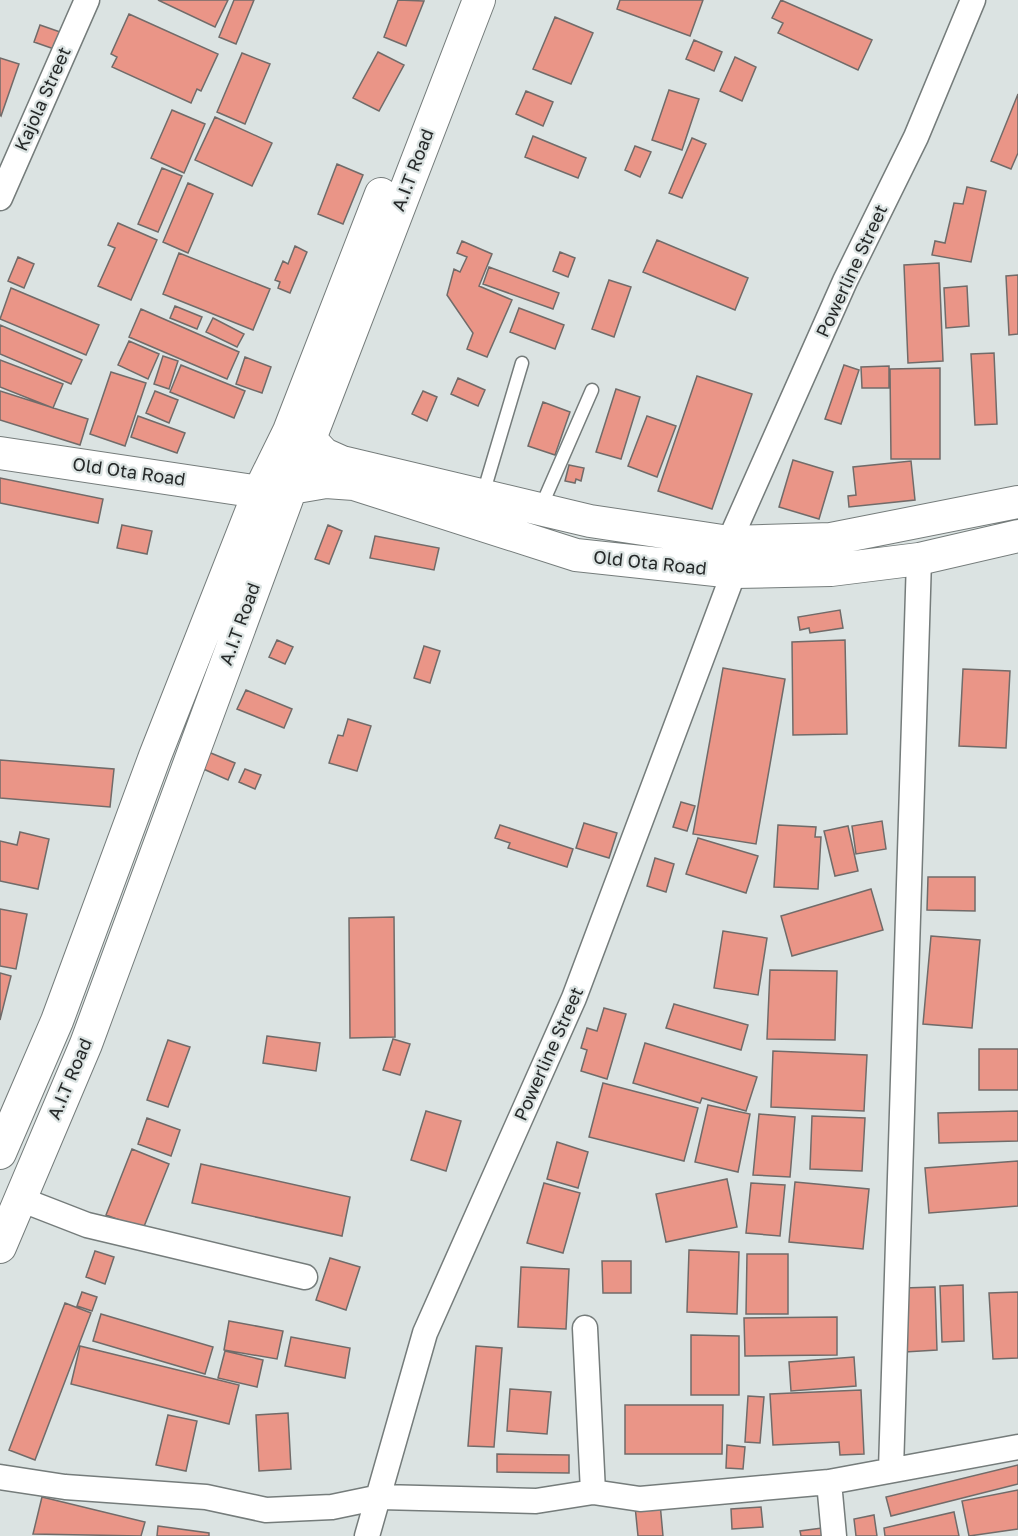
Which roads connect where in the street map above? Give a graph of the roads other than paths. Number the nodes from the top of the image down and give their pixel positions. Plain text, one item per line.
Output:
1 (87, 0) edge
2 (456, 0) edge
3 (478, 0) edge
4 (973, 0) edge
5 (0, 198) edge
6 (522, 363) dead end
7 (592, 390) dead end
8 (310, 439) junction
9 (0, 453) edge
10 (291, 488) junction
11 (259, 492) junction
12 (483, 495) junction
13 (1018, 502) edge
14 (541, 508) junction
15 (1018, 536) edge
16 (732, 557) junction
17 (919, 559) junction
18 (0, 1153) edge
19 (20, 1199) junction
20 (0, 1247) edge
21 (305, 1277) dead end
22 (585, 1328) dead end
23 (1018, 1447) edge
24 (891, 1470) junction
25 (0, 1477) edge
26 (829, 1482) junction
27 (594, 1492) junction
28 (380, 1497) junction
29 (367, 1536) edge
30 (834, 1536) edge

1 - 5 street, Kajola Street
2 - 11 street, A.I.T Road
3 - 8 street, A.I.T Road
4 - 16 street, Powerline Street
6 - 12 lane
7 - 14 lane
8 - 10 street, A.I.T Road
8 - 12 street, Old Ota Road
9 - 11 street, Old Ota Road
10 - 16 street, Old Ota Road
10 - 19 street, A.I.T Road
11 - 18 street, A.I.T Road
12 - 14 street, Old Ota Road
13 - 16 street, Old Ota Road
14 - 16 street, Old Ota Road
15 - 17 street, Old Ota Road
16 - 17 street, Old Ota Road
16 - 28 street, Powerline Street
17 - 24 street
19 - 20 street, A.I.T Road
19 - 21 street
22 - 27 street
23 - 24 street
24 - 26 street
25 - 28 street
26 - 27 street
26 - 30 street
27 - 28 street
28 - 29 street, Powerline Street

